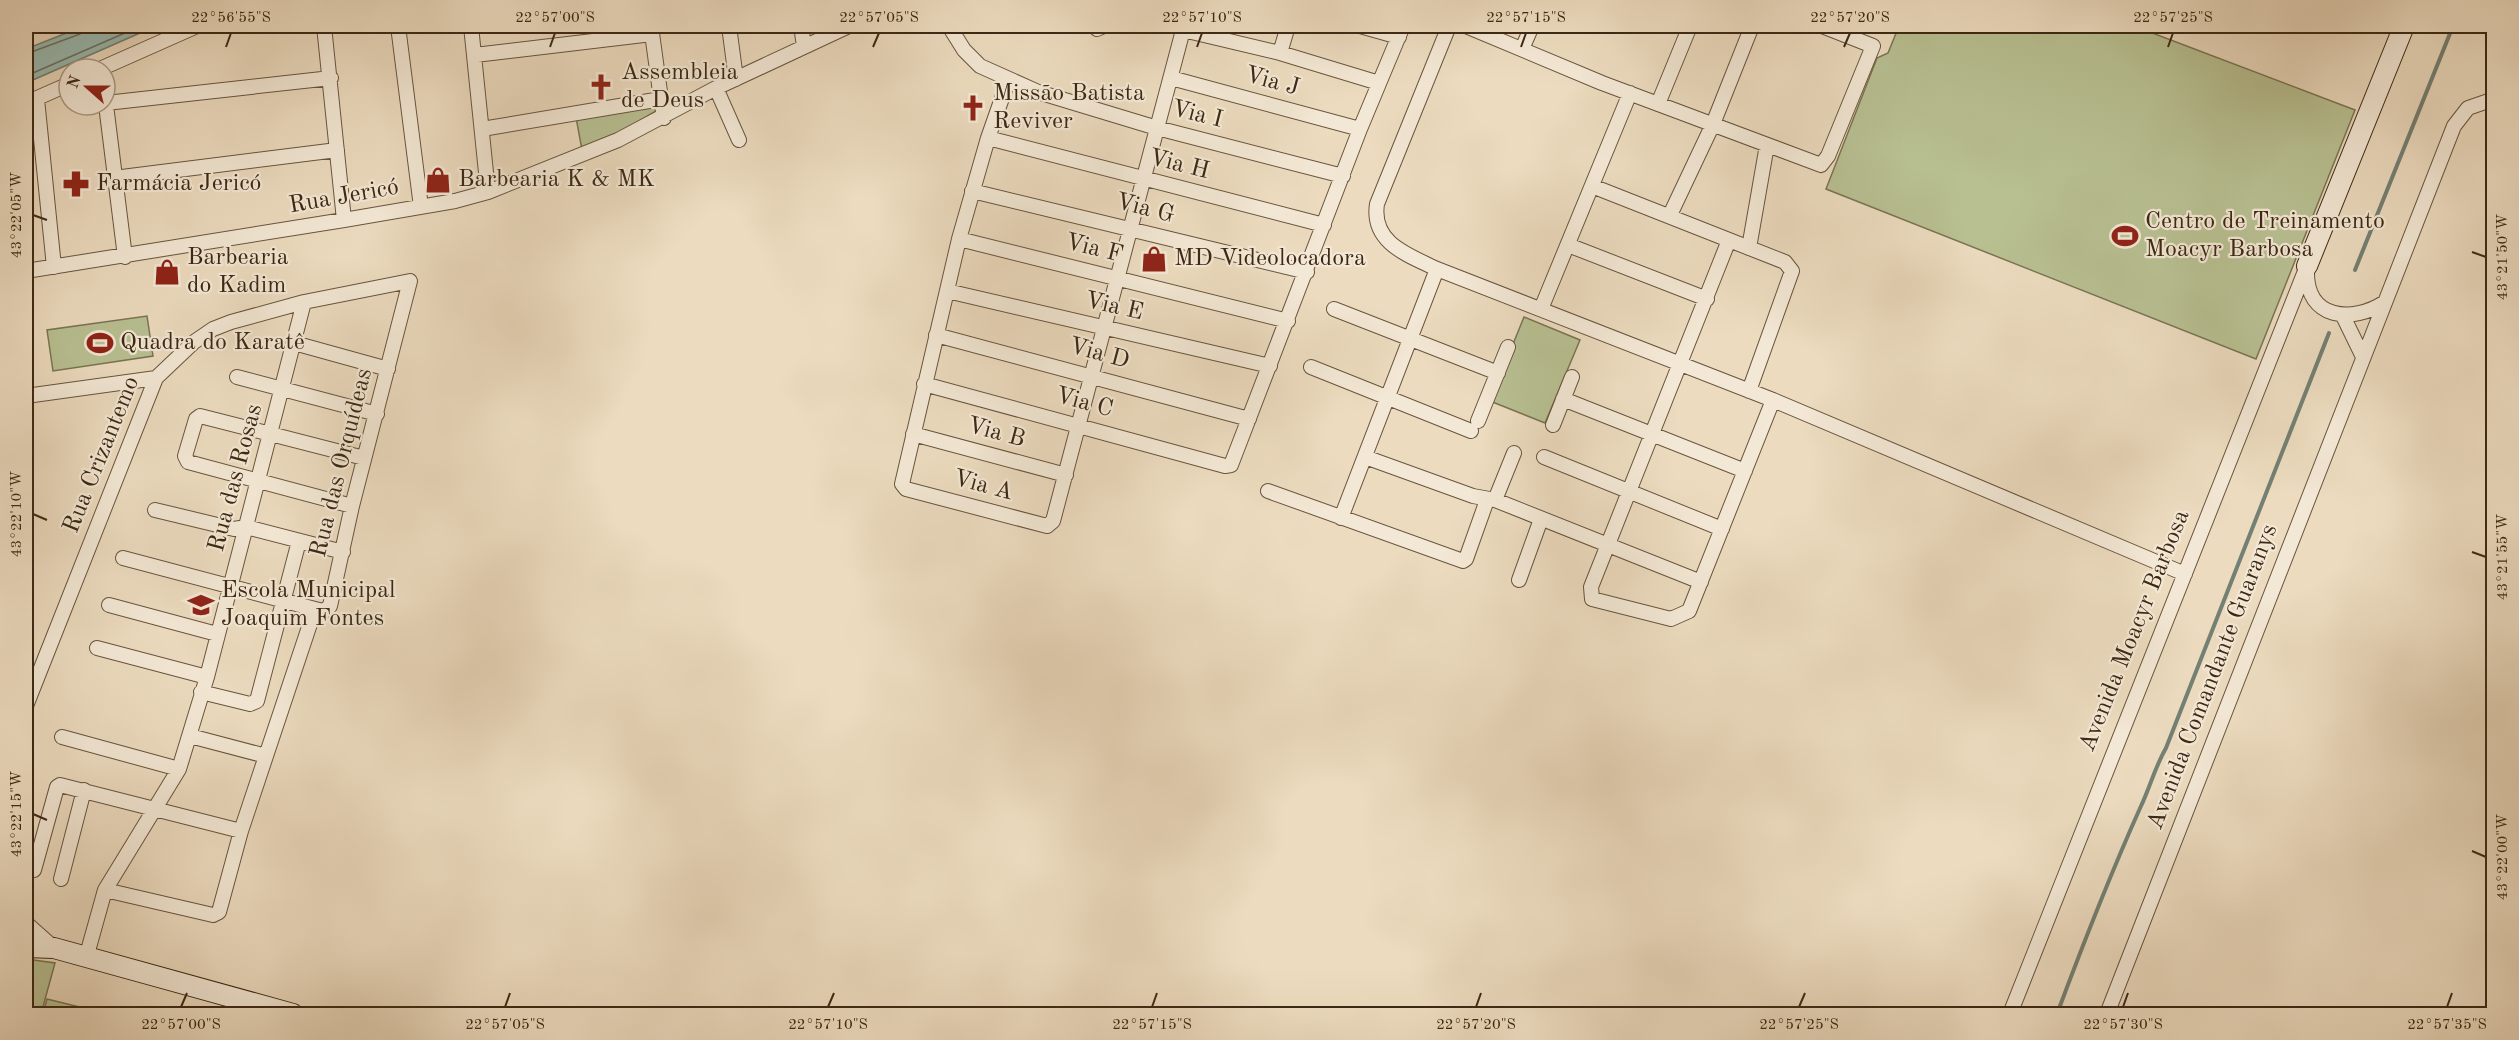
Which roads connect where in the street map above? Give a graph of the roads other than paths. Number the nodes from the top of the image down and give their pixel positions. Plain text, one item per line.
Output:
1 (197, 26) edge
2 (324, 26) edge
3 (398, 26) edge
4 (471, 26) edge
5 (729, 26) edge
6 (801, 26) edge
7 (849, 26) edge
8 (949, 26) edge
9 (1288, 26) edge
10 (1360, 26) edge
11 (1449, 26) edge
12 (1466, 26) edge
13 (1532, 26) edge
14 (1690, 26) edge
15 (1752, 26) edge
16 (1823, 26) edge
17 (2404, 26) edge
18 (1181, 28) edge
19 (652, 30) edge
20 (1401, 31) edge
21 (804, 46) junction
22 (1522, 49) junction
23 (1280, 53) junction
24 (475, 55) junction
25 (117, 62) edge
26 (331, 78) junction
27 (1171, 78) junction
28 (736, 79) junction
29 (1008, 81) junction
30 (1379, 83) junction
31 (716, 88) junction
32 (57, 89) edge
33 (1630, 93) junction
34 (117, 99) edge
35 (661, 99) junction
36 (2493, 99) edge
37 (31, 101) edge
38 (1658, 104) junction
39 (107, 117) edge
40 (664, 118) junction
41 (1713, 124) junction
42 (1158, 128) junction
43 (482, 129) junction
44 (1360, 129) junction
45 (988, 138) junction
46 (739, 140) dead end
47 (1767, 145) junction
48 (337, 150) junction
49 (1343, 176) junction
50 (114, 178) junction
51 (1144, 179) junction
52 (1592, 186) junction
53 (972, 191) junction
54 (488, 192) junction
55 (421, 207) junction
56 (1670, 215) junction
57 (344, 220) junction
58 (1324, 225) junction
59 (1132, 229) junction
60 (959, 239) junction
61 (1729, 240) junction
62 (1568, 245) junction
63 (1749, 248) junction
64 (125, 257) junction
65 (2307, 266) junction
66 (54, 267) junction
67 (1437, 269) junction
68 (26, 271) edge
69 (1307, 272) junction
70 (1119, 278) junction
71 (410, 281) joint
72 (947, 291) junction
73 (1707, 299) junction
74 (304, 302) junction
75 (2385, 302) junction
76 (1334, 309) dead end
77 (1541, 309) junction
78 (2343, 316) junction
79 (1288, 321) junction
80 (1105, 328) junction
81 (936, 335) junction
82 (1411, 339) junction
83 (294, 343) junction
84 (1508, 348) dead end
85 (2363, 357) junction
86 (1682, 364) junction
87 (1270, 366) junction
88 (1311, 367) dead end
89 (388, 369) junction
90 (1498, 373) junction
91 (1093, 375) junction
92 (1572, 376) dead end
93 (237, 377) dead end
94 (156, 378) junction
95 (924, 384) junction
96 (282, 389) junction
97 (1749, 391) junction
98 (26, 396) edge
99 (1388, 397) junction
100 (1563, 399) junction
101 (1773, 400) junction
102 (377, 414) junction
103 (1249, 419) junction
104 (1080, 425) junction
105 (1553, 425) dead end
106 (914, 434) junction
107 (271, 435) junction
108 (1653, 435) junction
109 (1514, 453) dead end
110 (1365, 457) junction
111 (1544, 457) dead end
112 (364, 458) junction
113 (1745, 471) junction
114 (1066, 475) junction
115 (258, 480) junction
116 (1268, 491) dead end
117 (1630, 492) junction
118 (1491, 500) junction
119 (352, 506) junction
120 (155, 510) dead end
121 (1341, 518) junction
122 (1541, 519) junction
123 (246, 527) junction
124 (1722, 529) junction
125 (299, 541) junction
126 (1608, 546) junction
127 (343, 552) junction
128 (123, 558) dead end
129 (2185, 574) junction
130 (1519, 580) dead end
131 (1701, 582) junction
132 (231, 585) junction
133 (283, 600) junction
134 (110, 605) dead end
135 (315, 609) junction
136 (218, 634) junction
137 (97, 648) dead end
138 (207, 677) junction
139 (201, 692) junction
140 (26, 706) edge
141 (190, 736) junction
142 (62, 737) dead end
143 (266, 756) junction
144 (179, 769) junction
145 (84, 790) junction
146 (153, 809) junction
147 (241, 831) junction
148 (34, 870) dead end
149 (61, 879) dead end
150 (105, 890) junction
151 (26, 923) edge
152 (26, 947) edge
153 (54, 948) junction
154 (86, 958) junction
155 (293, 1014) edge
156 (2010, 1014) edge
157 (2107, 1014) edge

1 - 25 street
2 - 26 street
3 - 55 street
4 - 24 street
5 - 28 street
6 - 21 street
7 - 21 street, Rua Jericó
8 - 29 street, Via I
9 - 23 street
10 - 20 street
11 - 67 street
12 - 22 street
13 - 22 street
14 - 38 street
15 - 41 street
16 - 47 street
17 - 65 street, Avenida Moacyr Barbosa
18 - 23 street
18 - 27 street
19 - 24 street
19 - 35 street
20 - 30 street
21 - 28 street, Rua Jericó
22 - 33 street
23 - 30 street
24 - 43 street
26 - 34 street
26 - 48 street
27 - 42 street
27 - 44 street, Via J
28 - 31 street, Rua Jericó
29 - 42 street, Via I
29 - 45 street
30 - 44 street
31 - 40 street, Rua Jericó
31 - 46 street
32 - 37 street
33 - 38 street
33 - 52 street
35 - 40 street
35 - 43 street
36 - 75 street, Avenida Comandante Guaranys
37 - 66 street
38 - 41 street
39 - 50 street
40 - 54 street, Rua Jericó
41 - 47 street
41 - 56 street
42 - 49 street, Via I
42 - 51 street
43 - 54 street
44 - 49 street
45 - 51 street, Via H
45 - 53 street
47 - 63 street
48 - 50 street
48 - 57 street
49 - 58 street
50 - 64 street
51 - 58 street, Via H
51 - 59 street
52 - 56 street
52 - 62 street
53 - 59 street, Via G
53 - 60 street
54 - 55 street, Rua Jericó
55 - 57 street, Rua Jericó
56 - 61 street
57 - 64 street, Rua Jericó
58 - 69 street
59 - 69 street, Via G
59 - 70 street
60 - 70 street, Via F
60 - 72 street
61 - 63 street
61 - 73 street
62 - 73 street
62 - 77 street
63 - 97 street
64 - 66 street, Rua Jericó
65 - 78 street
65 - 129 street, Avenida Moacyr Barbosa
66 - 68 street, Rua Jericó
67 - 77 street
67 - 82 street
69 - 79 street
70 - 79 street, Via F
70 - 80 street
71 - 74 street, Rua Crizantemo
71 - 89 street, Rua das Orquídeas
72 - 80 street, Via E
72 - 81 street
73 - 86 street
74 - 83 street, Rua das Rosas
74 - 94 street, Rua Crizantemo
75 - 78 street
75 - 85 street, Avenida Comandante Guaranys
76 - 82 street
77 - 86 street
78 - 85 street
79 - 87 street
80 - 87 street, Via E
80 - 91 street
81 - 91 street, Via D
81 - 95 street
82 - 90 street
82 - 99 street
83 - 89 street
83 - 96 street, Rua das Rosas
84 - 90 street
85 - 157 street, Avenida Comandante Guaranys
86 - 97 street
86 - 108 street
87 - 103 street
88 - 99 street
89 - 102 street, Rua das Orquídeas
90 - 99 street
91 - 103 street, Via D
91 - 104 street
92 - 100 street
93 - 96 street
94 - 98 street
94 - 140 street, Rua Crizantemo
95 - 104 street, Via C
95 - 106 street
96 - 102 street
96 - 107 street, Rua das Rosas
97 - 101 street
99 - 110 street
100 - 105 street
100 - 108 street
101 - 113 street
101 - 129 street
102 - 112 street, Rua das Orquídeas
103 - 104 street, Via C
104 - 114 street
106 - 114 street, Via B
106 - 114 street, Via A
107 - 112 street
107 - 115 street, Rua das Rosas
107 - 115 street
108 - 113 street
108 - 117 street
109 - 118 street
110 - 118 street
110 - 121 street
111 - 117 street
112 - 119 street, Rua das Orquídeas
113 - 124 street
115 - 119 street
115 - 123 street, Rua das Rosas
116 - 121 street
117 - 124 street
117 - 126 street
118 - 121 street
118 - 122 street
119 - 127 street, Rua das Orquídeas
120 - 123 street
122 - 126 street
122 - 130 street
123 - 125 street
123 - 132 street, Rua das Rosas
124 - 131 street
125 - 127 street
125 - 133 street
126 - 131 street
126 - 131 street
127 - 135 street, Rua das Orquídeas
128 - 132 street
129 - 156 street, Avenida Moacyr Barbosa
132 - 133 street
132 - 136 street, Rua das Rosas
133 - 135 street
133 - 139 street
134 - 136 street
135 - 143 street
136 - 138 street, Rua das Rosas
137 - 138 street
138 - 139 street, Rua das Rosas
139 - 141 street, Rua das Rosas
141 - 143 street
141 - 144 street, Rua das Rosas
142 - 144 street
143 - 147 street
144 - 146 street, Rua das Rosas
145 - 146 street
145 - 148 street
145 - 149 street
146 - 147 street
146 - 150 street, Rua das Rosas
147 - 150 street
150 - 154 street, Rua das Rosas
151 - 153 street
152 - 153 street
153 - 154 street
154 - 155 street

